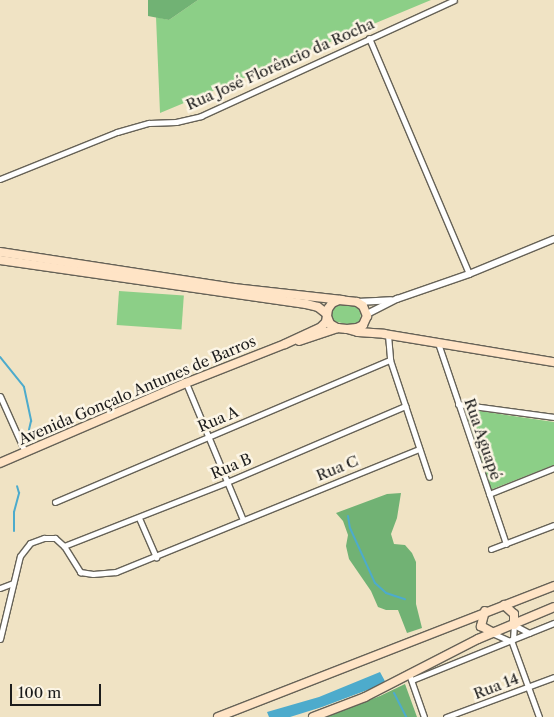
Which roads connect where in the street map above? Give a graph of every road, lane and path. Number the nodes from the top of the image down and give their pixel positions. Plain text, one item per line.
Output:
1 (454, 0) edge
2 (369, 38) junction
3 (0, 180) edge
4 (554, 239) edge
5 (0, 252) edge
6 (0, 260) edge
7 (469, 274) junction
8 (397, 299) junction
9 (342, 300) junction
10 (357, 302) junction
11 (327, 315) junction
12 (366, 318) junction
13 (338, 328) junction
14 (347, 329) junction
15 (386, 335) junction
16 (438, 343) junction
17 (285, 344) junction
18 (390, 360) junction
19 (554, 362) edge
20 (186, 383) junction
21 (0, 396) edge
22 (458, 404) junction
23 (405, 406) junction
24 (554, 417) edge
25 (209, 437) junction
26 (419, 449) junction
27 (25, 452) junction
28 (0, 463) edge
29 (554, 468) edge
30 (429, 477) dead end
31 (228, 482) junction
32 (489, 494) junction
33 (56, 502) dead end
34 (139, 518) junction
35 (244, 520) junction
36 (554, 525) edge
37 (506, 544) junction
38 (64, 546) junction
39 (491, 549) dead end
40 (156, 557) junction
41 (13, 583) junction
42 (554, 586) edge
43 (0, 588) edge
44 (504, 605) junction
45 (554, 607) edge
46 (485, 611) junction
47 (554, 623) edge
48 (514, 625) junction
49 (492, 632) junction
50 (529, 633) junction
51 (0, 639) edge
52 (511, 640) junction
53 (410, 677) junction
54 (554, 677) edge
55 (529, 687) junction
56 (453, 716) edge
57 (218, 717) edge
58 (313, 717) edge
59 (424, 717) edge
60 (446, 717) edge
61 (539, 717) edge

1 - 2 street, Rua José Florêncio da Rocha
2 - 3 street, Rua José Florêncio da Rocha
2 - 7 street
4 - 7 street
5 - 9 main road
6 - 11 main road
7 - 8 street
8 - 10 street
8 - 12 street
9 - 10 main road
9 - 11 main road
10 - 12 main road
11 - 13 main road
11 - 17 main road, Avenida Gonçalo Antunes de Barros
12 - 14 main road
12 - 15 main road
13 - 14 main road
13 - 17 main road, Avenida Gonçalo Antunes de Barros
14 - 15 main road
15 - 16 main road
15 - 18 street
16 - 19 main road
16 - 22 street, Rua Aguapé
17 - 20 main road, Avenida Gonçalo Antunes de Barros
18 - 23 street
18 - 25 street, Rua A
20 - 25 street
20 - 27 main road, Avenida Gonçalo Antunes de Barros
21 - 27 street
22 - 24 street
22 - 32 street, Rua Aguapé
23 - 26 street
23 - 31 street, Rua B
25 - 31 street
25 - 33 street, Rua A
26 - 30 street
26 - 35 street, Rua C
27 - 28 main road, Avenida Gonçalo Antunes de Barros
29 - 32 street
31 - 34 street, Rua B
31 - 35 street
32 - 37 street, Rua Aguapé
34 - 38 street, Rua B
34 - 40 street
35 - 40 street, Rua C
36 - 37 street
37 - 39 street
38 - 40 street, Rua C
38 - 41 street
41 - 43 street
41 - 51 street
42 - 44 main road
44 - 46 main road
44 - 48 main road
45 - 48 main road
46 - 49 main road
46 - 57 main road
47 - 50 street
48 - 49 main road
48 - 50 street
48 - 52 street
49 - 52 street
49 - 53 main road
50 - 52 street
52 - 53 street
52 - 55 street
53 - 58 main road
53 - 59 street
54 - 55 street, Rua 14
55 - 56 street, Rua 14
55 - 61 street
56 - 60 street, Rua 14

